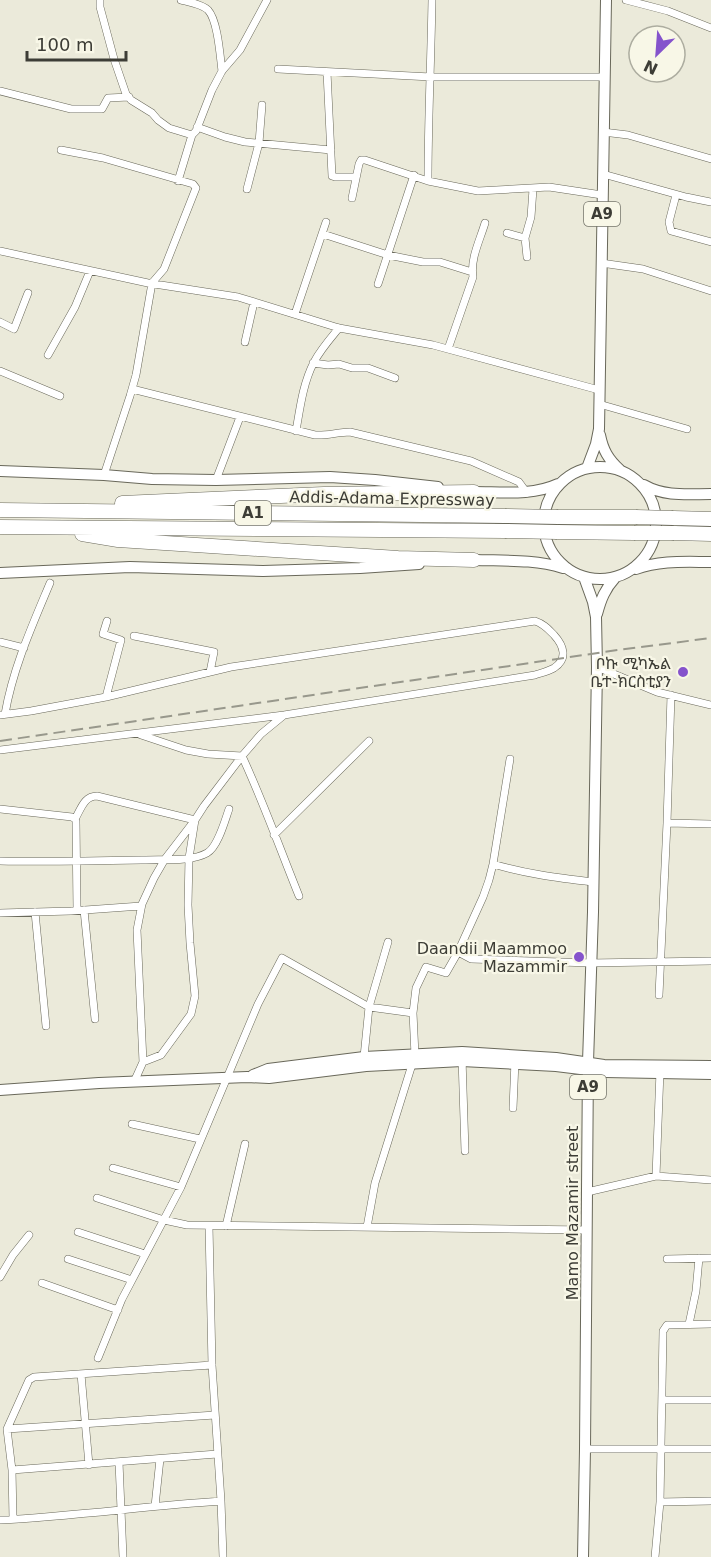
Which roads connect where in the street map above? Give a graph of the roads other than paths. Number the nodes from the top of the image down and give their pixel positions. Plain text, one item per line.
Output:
1 (100, 0) edge
2 (181, 0) edge
3 (267, 0) edge
4 (432, 0) edge
5 (606, 0) edge
6 (626, 0) edge
7 (711, 28) edge
8 (278, 69) dead end
9 (222, 71) junction
10 (327, 72) junction
11 (431, 77) junction
12 (604, 77) junction
13 (0, 90) edge
14 (129, 98) junction
15 (262, 105) dead end
16 (197, 127) junction
17 (603, 132) junction
18 (192, 135) junction
19 (259, 143) junction
20 (61, 150) dead end
21 (332, 150) junction
22 (711, 159) edge
23 (603, 174) junction
24 (414, 175) junction
25 (356, 177) junction
26 (178, 181) junction
27 (428, 181) junction
28 (247, 189) dead end
29 (533, 189) junction
30 (602, 195) junction
31 (676, 195) junction
32 (352, 198) dead end
33 (711, 202) edge
34 (326, 222) dead end
35 (485, 223) dead end
36 (507, 233) dead end
37 (323, 234) junction
38 (525, 238) junction
39 (711, 242) edge
40 (0, 251) edge
41 (388, 255) junction
42 (527, 257) dead end
43 (601, 263) junction
44 (90, 271) junction
45 (472, 272) junction
46 (152, 283) junction
47 (378, 285) dead end
48 (711, 291) edge
49 (28, 293) dead end
50 (255, 302) junction
51 (295, 314) junction
52 (0, 322) edge
53 (339, 328) junction
54 (245, 342) dead end
55 (448, 349) junction
56 (48, 355) dead end
57 (313, 363) junction
58 (0, 371) edge
59 (395, 378) dead end
60 (132, 389) junction
61 (599, 390) junction
62 (60, 396) dead end
63 (599, 404) junction
64 (240, 417) junction
65 (599, 429) junction
66 (687, 429) dead end
67 (296, 431) junction
68 (587, 468) junction
69 (621, 470) junction
70 (0, 471) edge
71 (104, 475) junction
72 (216, 480) junction
73 (639, 482) junction
74 (559, 484) junction
75 (474, 492) junction
76 (527, 493) junction
77 (711, 494) edge
78 (0, 510) edge
79 (40, 510) junction
80 (711, 519) edge
81 (0, 527) edge
82 (42, 527) junction
83 (711, 534) edge
84 (474, 560) junction
85 (711, 562) edge
86 (568, 570) junction
87 (628, 572) junction
88 (0, 573) edge
89 (584, 577) junction
90 (615, 578) junction
91 (50, 583) dead end
92 (596, 617) junction
93 (107, 621) dead end
94 (134, 636) dead end
95 (0, 642) edge
96 (24, 648) junction
97 (597, 667) junction
98 (210, 672) junction
99 (671, 695) junction
100 (106, 697) junction
101 (711, 705) edge
102 (284, 714) junction
103 (2, 715) edge
104 (136, 734) junction
105 (369, 741) dead end
106 (0, 750) edge
107 (242, 756) junction
108 (510, 759) dead end
109 (0, 809) edge
110 (229, 809) dead end
111 (75, 819) junction
112 (195, 820) junction
113 (668, 823) junction
114 (711, 824) edge
115 (274, 835) junction
116 (189, 858) junction
117 (165, 859) junction
118 (0, 861) edge
119 (77, 862) junction
120 (493, 864) junction
121 (593, 882) junction
122 (299, 896) dead end
123 (141, 906) junction
124 (80, 910) junction
125 (35, 912) junction
126 (0, 913) edge
127 (388, 942) dead end
128 (458, 952) junction
129 (711, 961) edge
130 (660, 962) junction
131 (591, 963) junction
132 (659, 995) dead end
133 (369, 1007) junction
134 (413, 1013) junction
135 (95, 1019) dead end
136 (46, 1026) dead end
137 (364, 1057) junction
138 (462, 1057) junction
139 (414, 1059) junction
140 (515, 1060) junction
141 (143, 1062) junction
142 (588, 1066) junction
143 (711, 1066) edge
144 (660, 1070) junction
145 (711, 1074) edge
146 (247, 1077) junction
147 (227, 1078) junction
148 (134, 1082) junction
149 (0, 1090) edge
150 (513, 1108) dead end
151 (132, 1124) dead end
152 (200, 1139) junction
153 (245, 1144) dead end
154 (465, 1151) dead end
155 (113, 1168) dead end
156 (656, 1176) junction
157 (711, 1180) edge
158 (181, 1187) junction
159 (587, 1192) junction
160 (97, 1198) dead end
161 (164, 1220) junction
162 (209, 1226) junction
163 (225, 1226) junction
164 (367, 1227) junction
165 (587, 1230) junction
166 (78, 1232) dead end
167 (29, 1235) dead end
168 (145, 1254) junction
169 (699, 1258) junction
170 (711, 1258) edge
171 (68, 1259) dead end
172 (667, 1259) dead end
173 (0, 1277) edge
174 (132, 1280) junction
175 (42, 1283) dead end
176 (118, 1310) junction
177 (689, 1324) junction
178 (711, 1324) edge
179 (98, 1358) dead end
180 (212, 1365) junction
181 (81, 1374) junction
182 (662, 1400) junction
183 (711, 1400) edge
184 (215, 1415) junction
185 (86, 1424) junction
186 (8, 1429) junction
187 (585, 1449) junction
188 (661, 1449) junction
189 (711, 1449) edge
190 (217, 1454) junction
191 (160, 1459) junction
192 (119, 1462) junction
193 (89, 1465) junction
194 (12, 1470) junction
195 (221, 1501) junction
196 (711, 1501) edge
197 (660, 1502) junction
198 (155, 1506) junction
199 (122, 1509) junction
200 (13, 1519) junction
201 (0, 1520) edge
202 (123, 1557) edge
203 (223, 1557) edge
204 (583, 1557) edge
205 (654, 1557) edge

1 - 14 street
2 - 9 street
3 - 9 street
4 - 11 street
5 - 12 main road, A9
6 - 7 street
8 - 10 street
9 - 16 street
10 - 11 street
10 - 21 street
11 - 12 street
11 - 27 street
12 - 17 main road, A9
13 - 14 street
14 - 18 street
15 - 19 street
16 - 18 street
16 - 19 street
17 - 22 street
17 - 23 main road, A9
18 - 26 street
19 - 21 street
19 - 28 street
20 - 26 street
21 - 25 street
23 - 30 main road, A9
23 - 31 street
24 - 25 street
24 - 27 street
24 - 41 street
25 - 32 street
26 - 46 street
27 - 29 street
29 - 30 street
29 - 38 street
30 - 43 main road, A9
31 - 33 street
31 - 39 street
34 - 37 street
35 - 45 street
36 - 38 street
37 - 41 street
37 - 51 street
38 - 42 street
40 - 44 street
41 - 45 street
41 - 47 street
43 - 48 street
43 - 61 main road, A9
44 - 46 street
44 - 56 street
45 - 55 street
46 - 50 street
46 - 60 street
49 - 52 street
50 - 51 street
50 - 54 street
51 - 53 street
53 - 55 street
53 - 57 street
55 - 61 street
57 - 59 street
57 - 67 street
58 - 62 street
60 - 64 street
60 - 71 street
61 - 63 main road, A9
63 - 65 main road, A9
63 - 66 street
64 - 67 street
64 - 72 street
65 - 68 main road, A9
65 - 69 main road, A9
67 - 76 street
68 - 69 main road
68 - 74 main road
69 - 73 main road
70 - 71 main road
71 - 72 main road
72 - 75 main road
73 - 77 main road
73 - 87 main road
74 - 76 main road
74 - 86 main road
75 - 76 main road
75 - 79 highway
78 - 79 highway, Addis-Adama Expressway / A1
79 - 80 highway, Addis-Adama Expressway / A1, bridge
81 - 82 highway, Addis-Adama Expressway / A1
82 - 83 highway, Addis-Adama Expressway / A1, bridge
82 - 84 highway
84 - 86 main road
84 - 88 main road
85 - 87 main road
86 - 89 main road
87 - 90 main road
89 - 90 main road
89 - 92 main road, A9
90 - 92 main road, A9
91 - 96 street
92 - 97 main road, Mamo Mazamir street / A9
93 - 100 street
94 - 98 street
95 - 96 street
96 - 103 street
97 - 99 street
97 - 121 main road, Mamo Mazamir street / A9
98 - 100 street
98 - 102 street
99 - 101 street
99 - 113 street
100 - 103 street
102 - 104 street
102 - 107 street
104 - 106 street
104 - 107 street
105 - 115 street
107 - 112 street
107 - 115 street
108 - 120 street
109 - 111 street
110 - 116 street
111 - 112 street
111 - 119 street
112 - 116 street
112 - 117 street
113 - 114 street
113 - 130 street
115 - 122 street
116 - 117 street
116 - 141 street
117 - 119 street
117 - 123 street
118 - 119 street
119 - 124 street
120 - 121 street
120 - 128 street
121 - 131 main road, Mamo Mazamir street / A9
123 - 124 street
123 - 141 street
124 - 125 street
124 - 135 street
125 - 126 street
125 - 136 street
127 - 133 street
128 - 131 street
128 - 134 street
129 - 130 street
130 - 131 street
130 - 132 street
131 - 142 main road, Mamo Mazamir street / A9
133 - 134 street
133 - 137 street
133 - 147 street
134 - 139 street
137 - 139 main road
137 - 146 main road
138 - 139 main road
138 - 140 main road
138 - 154 street
139 - 146 main road
139 - 164 street
140 - 142 main road
140 - 150 street
141 - 148 street
142 - 144 main road
142 - 159 main road, Mamo Mazamir street / A9
143 - 144 main road
144 - 145 main road
144 - 156 street
146 - 147 main road
147 - 148 main road
147 - 152 street
148 - 149 main road
151 - 152 street
152 - 158 street
153 - 163 street
155 - 158 street
156 - 157 street
156 - 159 street
158 - 161 street
159 - 165 main road, Mamo Mazamir street / A9
160 - 161 street
161 - 162 street
161 - 168 street
162 - 163 street
162 - 180 street
163 - 164 street
164 - 165 street
165 - 187 main road, Mamo Mazamir street / A9
166 - 168 street
167 - 173 street
168 - 174 street
169 - 170 street
169 - 172 street
169 - 177 street
171 - 174 street
174 - 176 street
175 - 176 street
176 - 179 street
177 - 178 street
177 - 182 street
180 - 181 street
180 - 184 street
181 - 185 street
181 - 186 street
182 - 183 street
182 - 188 street
184 - 185 street
184 - 190 street
185 - 186 street
185 - 193 street
186 - 194 street
187 - 188 street
187 - 204 main road, Mamo Mazamir street / A9
188 - 189 street
188 - 197 street
190 - 191 street
190 - 195 street
191 - 192 street
191 - 198 street
192 - 193 street
192 - 199 street
193 - 194 street
194 - 200 street
195 - 198 street
195 - 203 street
196 - 197 street
197 - 205 street
198 - 199 street
199 - 200 street
199 - 202 street
200 - 201 street

